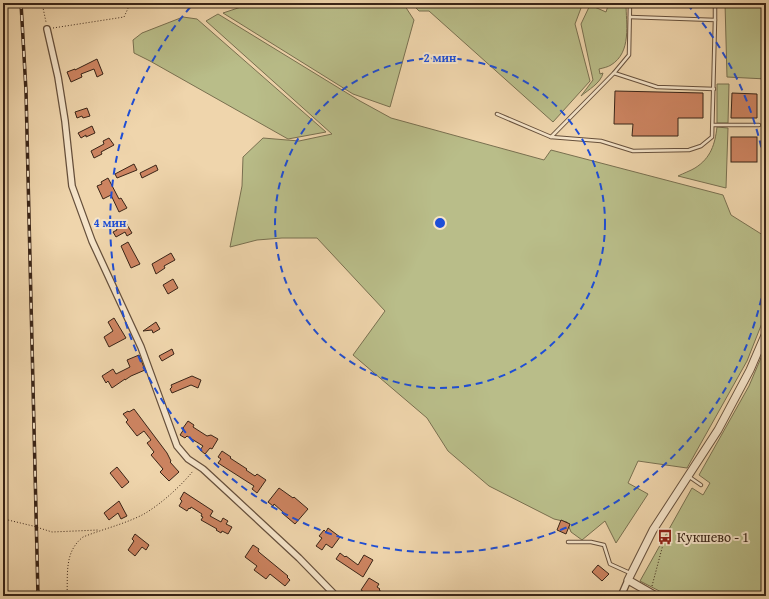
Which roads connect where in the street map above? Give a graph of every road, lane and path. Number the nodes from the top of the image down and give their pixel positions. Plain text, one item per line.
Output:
1 (42, 3) edge
2 (141, 3) edge
3 (219, 3) edge
4 (229, 3) edge
5 (630, 3) edge
6 (715, 3) edge
7 (630, 18) junction
8 (715, 20) junction
9 (47, 29) junction
10 (614, 73) junction
11 (714, 89) junction
12 (497, 114) dead end
13 (713, 125) junction
14 (759, 125) dead end
15 (551, 137) junction
16 (766, 332) edge
17 (197, 465) junction
18 (688, 476) junction
19 (701, 485) dead end
20 (3, 517) edge
21 (100, 530) junction
22 (665, 537) dead end
23 (568, 542) dead end
24 (629, 577) junction
25 (653, 582) dead end
26 (67, 596) edge
27 (336, 596) edge
28 (621, 596) edge
29 (656, 596) edge

1 - 9 path
2 - 9 path
3 - 4 path
5 - 7 lane
6 - 8 lane
7 - 8 lane
7 - 10 lane
8 - 11 lane
9 - 17 street
10 - 11 lane
10 - 15 lane
11 - 13 lane
12 - 15 lane
13 - 14 lane
13 - 15 lane
16 - 18 street
17 - 21 path
17 - 27 street
18 - 19 lane
18 - 24 street
20 - 21 path
21 - 26 path
22 - 25 path
23 - 24 lane
24 - 28 street
24 - 29 street

